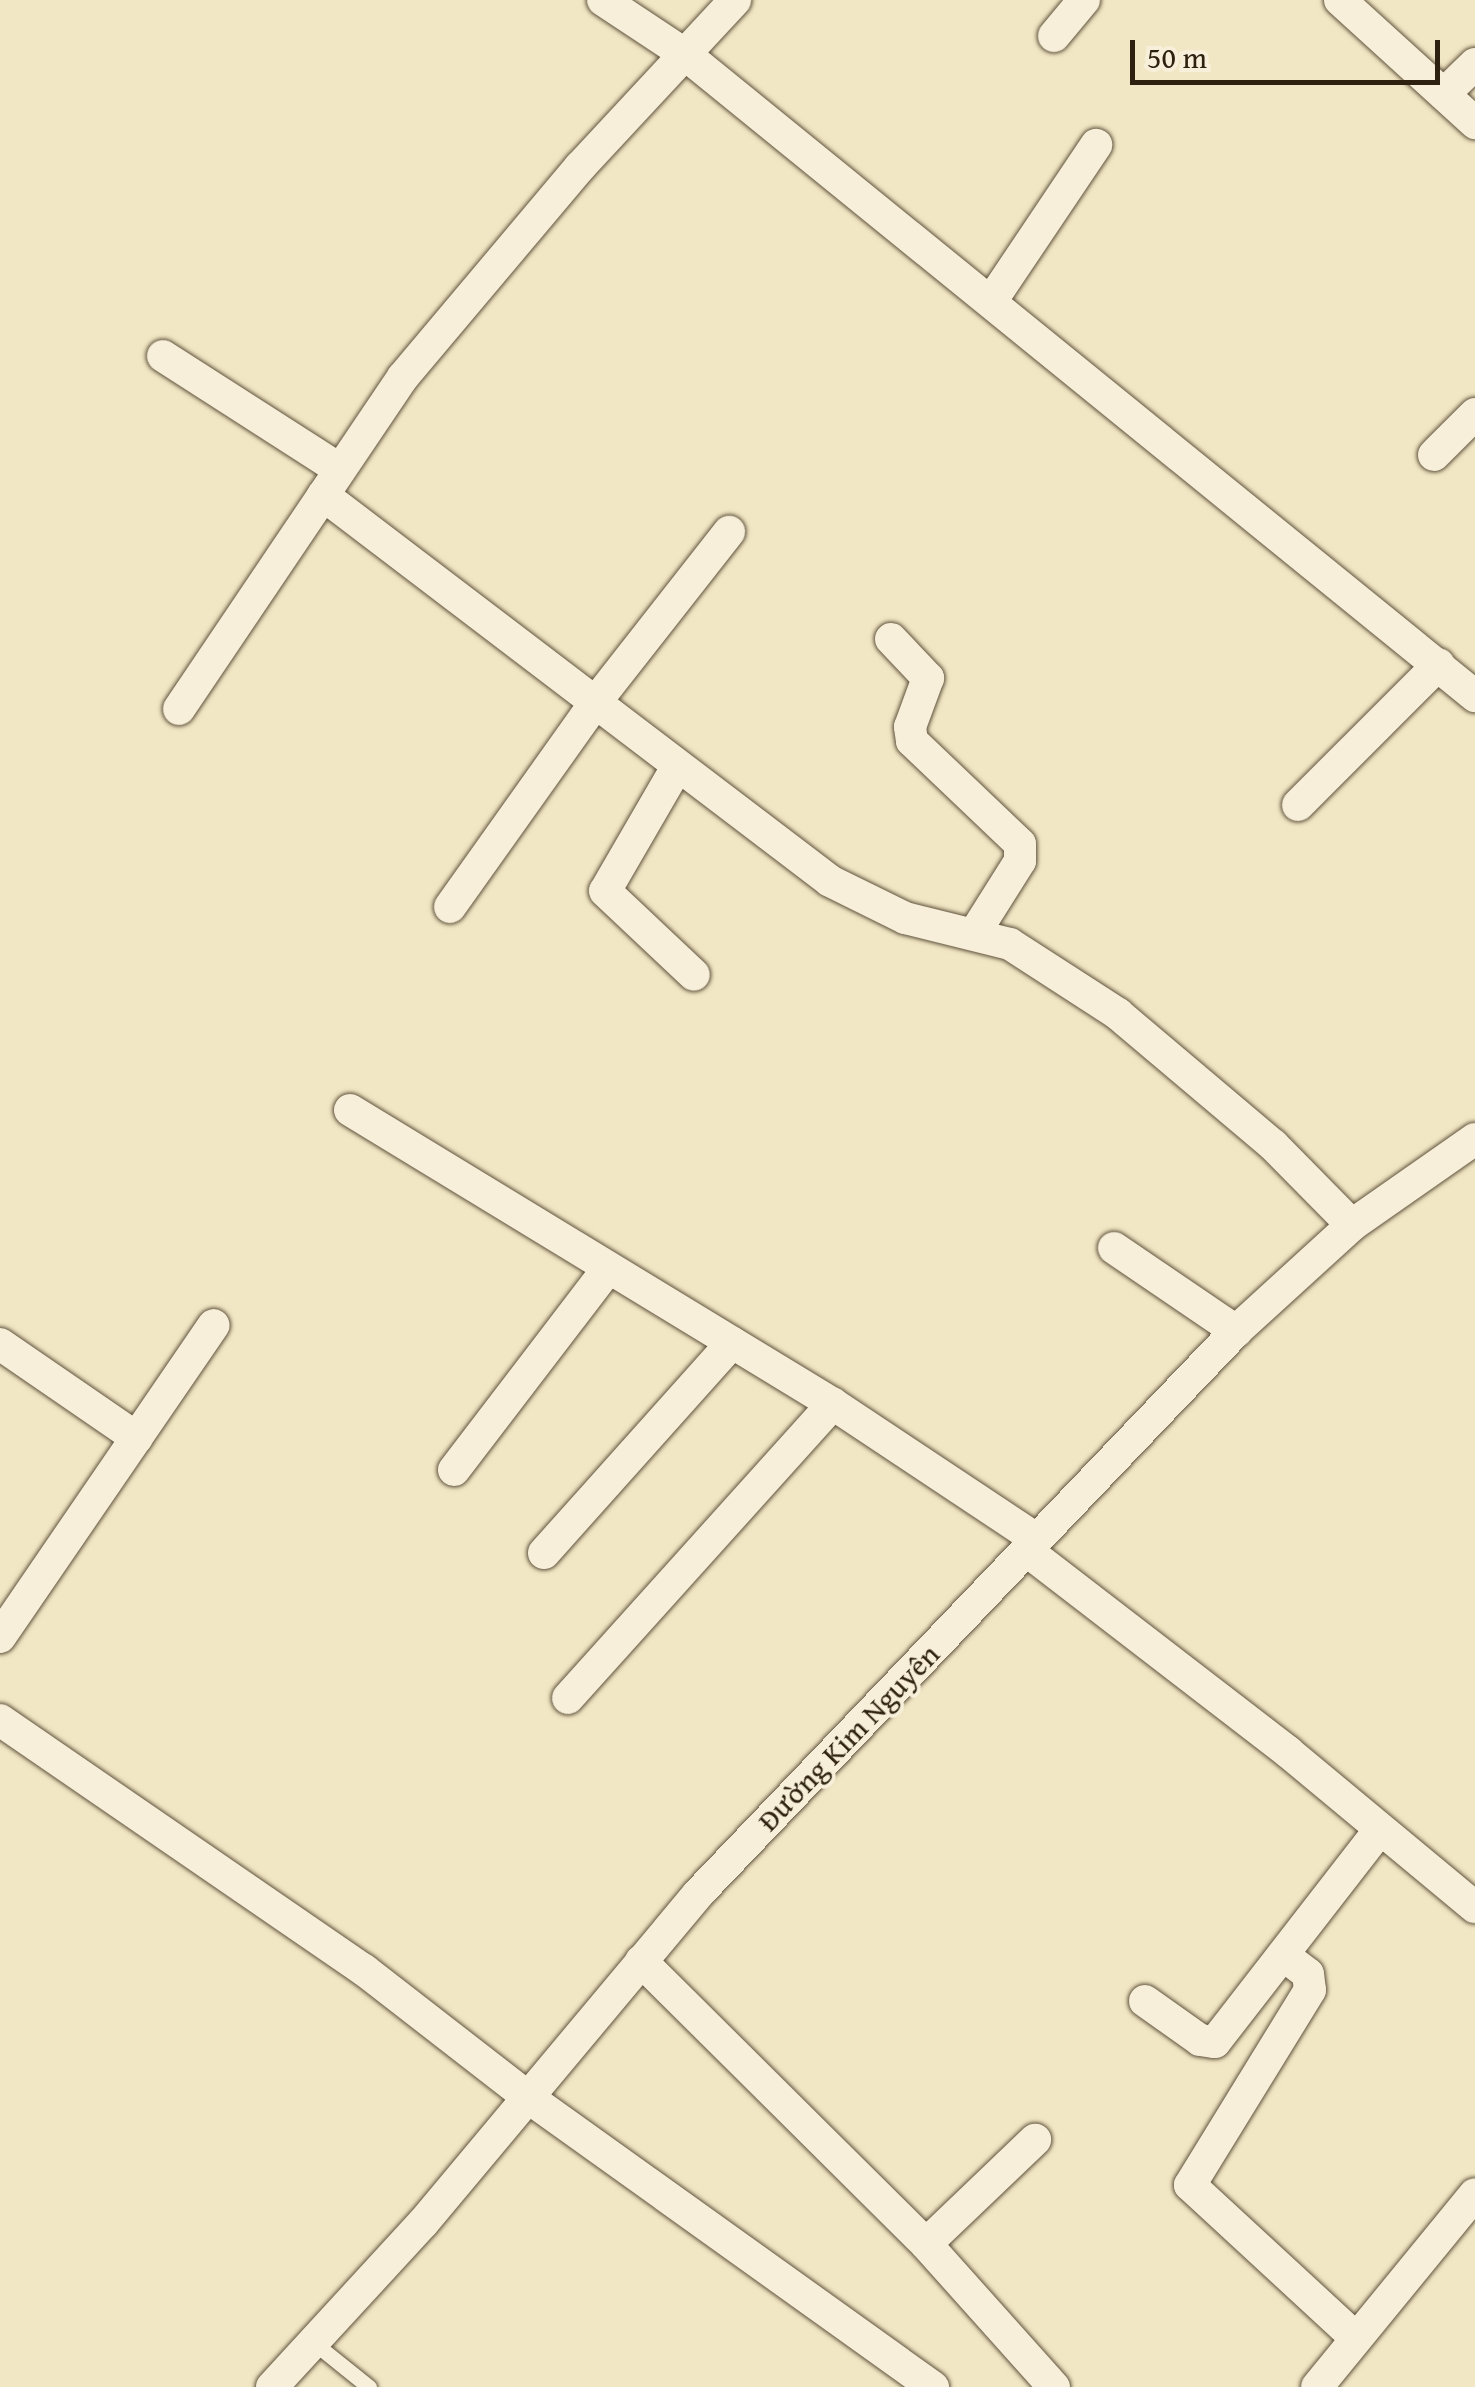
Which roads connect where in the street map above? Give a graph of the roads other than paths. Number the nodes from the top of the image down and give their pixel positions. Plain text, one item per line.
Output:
1 (602, 0) edge
2 (734, 0) edge
3 (1084, 0) edge
4 (1340, 0) edge
5 (1054, 36) dead end
6 (686, 55) junction
7 (1475, 64) edge
8 (1444, 94) junction
9 (1475, 124) edge
10 (1096, 145) dead end
11 (992, 300) junction
12 (164, 356) dead end
13 (1475, 414) edge
14 (1434, 455) dead end
15 (331, 482) junction
16 (729, 532) dead end
17 (890, 639) dead end
18 (1439, 664) junction
19 (1475, 696) edge
20 (594, 704) junction
21 (179, 708) dead end
22 (677, 767) junction
23 (1298, 805) dead end
24 (450, 907) dead end
25 (976, 931) junction
26 (694, 975) dead end
27 (350, 1110) dead end
28 (1475, 1139) edge
29 (1352, 1224) junction
30 (1114, 1248) dead end
31 (607, 1270) junction
32 (214, 1326) dead end
33 (1236, 1331) junction
34 (732, 1343) junction
35 (0, 1344) edge
36 (833, 1404) junction
37 (137, 1438) junction
38 (454, 1470) dead end
39 (1031, 1544) junction
40 (544, 1553) dead end
41 (0, 1637) edge
42 (568, 1698) dead end
43 (0, 1720) edge
44 (1380, 1829) junction
45 (1473, 1901) edge
46 (1283, 1954) junction
47 (641, 1962) junction
48 (1145, 2001) dead end
49 (529, 2098) junction
50 (1035, 2140) dead end
51 (1475, 2194) edge
52 (926, 2244) junction
53 (1356, 2338) junction
54 (313, 2342) junction
55 (272, 2387) edge
56 (369, 2387) edge
57 (932, 2387) edge
58 (1054, 2387) edge
59 (1317, 2387) edge

1 - 6 street
2 - 6 street
3 - 5 street
4 - 8 street
6 - 11 street
6 - 15 street
7 - 8 street
8 - 9 street
10 - 11 street
11 - 18 street
12 - 15 street
13 - 14 street
15 - 20 street
15 - 21 street
16 - 20 street
17 - 25 street
18 - 19 street
18 - 23 street
20 - 22 street
20 - 24 street
22 - 25 street
22 - 26 street
25 - 29 street
27 - 31 street
28 - 29 street, Đường Kim Nguyên
29 - 33 street, Đường Kim Nguyên
30 - 33 street
31 - 34 street
31 - 38 street
32 - 37 street
33 - 39 street, Đường Kim Nguyên
34 - 36 street
34 - 40 street
35 - 37 street
36 - 39 street
36 - 42 street
37 - 41 street
39 - 44 street
39 - 47 street, Đường Kim Nguyên
43 - 49 street
44 - 45 street
44 - 46 street
46 - 48 street
46 - 53 street
47 - 49 street, Đường Kim Nguyên
47 - 52 street
49 - 54 street, Đường Kim Nguyên
49 - 57 street
50 - 52 street
51 - 53 street
52 - 58 street
53 - 59 street
54 - 55 street, Đường Kim Nguyên
54 - 56 lane

